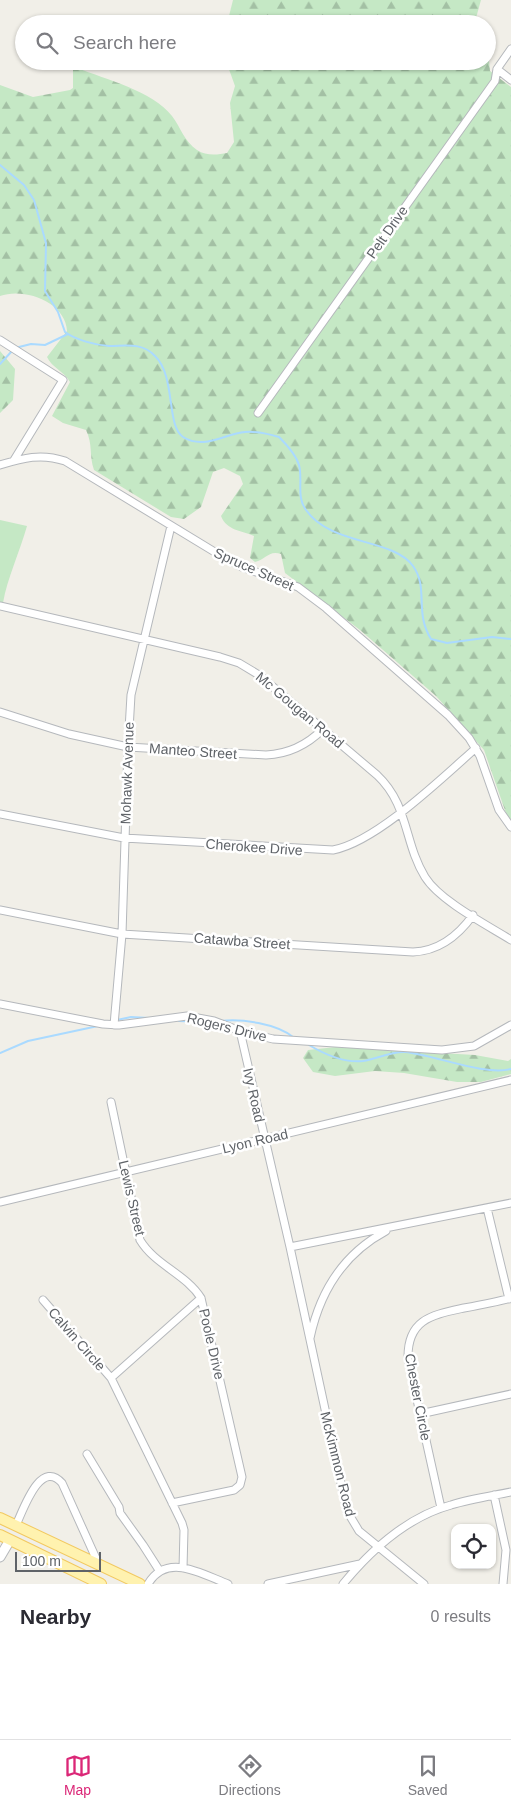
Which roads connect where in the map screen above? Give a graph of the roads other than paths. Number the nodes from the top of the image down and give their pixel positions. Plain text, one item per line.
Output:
1 (511, 49) edge
2 (497, 69) junction
3 (511, 80) edge
4 (0, 340) edge
5 (258, 413) dead end
6 (14, 460) junction
7 (0, 465) edge
8 (171, 526) junction
9 (0, 606) edge
10 (143, 640) junction
11 (0, 712) edge
12 (323, 730) junction
13 (128, 746) junction
14 (476, 748) junction
15 (402, 811) junction
16 (0, 814) edge
17 (511, 828) edge
18 (124, 838) junction
19 (0, 910) edge
20 (473, 915) junction
21 (122, 934) junction
22 (511, 940) edge
23 (0, 1004) edge
24 (114, 1025) junction
25 (511, 1025) edge
26 (240, 1031) junction
27 (511, 1080) edge
28 (111, 1102) dead end
29 (264, 1138) junction
30 (125, 1171) junction
31 (0, 1202) edge
32 (511, 1203) edge
33 (487, 1208) junction
34 (393, 1227) junction
35 (290, 1247) junction
36 (201, 1298) junction
37 (510, 1298) edge
38 (43, 1300) dead end
39 (309, 1342) junction
40 (111, 1378) junction
41 (511, 1394) edge
42 (420, 1414) junction
43 (87, 1454) dead end
44 (511, 1492) edge
45 (494, 1495) junction
46 (172, 1502) junction
47 (441, 1508) junction
48 (0, 1518) edge
49 (16, 1525) junction
50 (0, 1528) edge
51 (5, 1538) edge
52 (379, 1545) junction
53 (0, 1557) edge
54 (88, 1560) junction
55 (360, 1564) junction
56 (99, 1565) junction
57 (183, 1568) junction
58 (159, 1570) junction
59 (101, 1584) edge
60 (140, 1584) edge
61 (148, 1584) edge
62 (228, 1584) edge
63 (268, 1584) edge
64 (344, 1584) edge
65 (424, 1584) edge
66 (504, 1584) edge

1 - 2 street, Pelt Drive
2 - 3 street
2 - 5 street, Pelt Drive
4 - 6 street
6 - 7 street, Spruce Street
6 - 8 street, Spruce Street
8 - 10 street, Mohawk Avenue
8 - 14 street, Spruce Street
9 - 10 street, Mc Gougan Road
10 - 12 street, Mc Gougan Road
10 - 13 street, Mohawk Avenue
11 - 13 street, Manteo Street
12 - 13 street, Manteo Street
12 - 15 street, Mc Gougan Road
13 - 18 street, Mohawk Avenue
14 - 15 street, Cherokee Drive
14 - 17 street, Spruce Street
15 - 18 street, Cherokee Drive
15 - 20 street, Mc Gougan Road
16 - 18 street, Cherokee Drive
18 - 21 street, Mohawk Avenue
19 - 21 street, Catawba Street
20 - 21 street, Catawba Street
20 - 22 street, Mc Gougan Road
21 - 24 street, Mohawk Avenue
23 - 24 street, Rogers Drive
24 - 26 street, Rogers Drive
25 - 26 street, Rogers Drive
26 - 29 street, Ivy Road
27 - 29 street, Lyon Road
28 - 30 street, Lewis Street
29 - 30 street, Lyon Road
29 - 35 street, Ivy Road
30 - 31 street, Lyon Road
30 - 36 street, Lewis Street
32 - 33 street, McKimmon Road
33 - 34 street, McKimmon Road
33 - 37 street
34 - 35 street, McKimmon Road
34 - 39 street, McKimmon Road
35 - 39 street, McKimmon Road
36 - 40 street, Poole Drive
36 - 46 street, Poole Drive
37 - 42 street, Chester Circle
38 - 40 street, Calvin Circle
39 - 52 street, McKimmon Road
40 - 46 street
41 - 42 street
42 - 47 street, Chester Circle
43 - 58 street
44 - 45 street
45 - 47 street
45 - 66 street
46 - 57 street
47 - 52 street
48 - 49 main road
49 - 50 main road
49 - 54 main road
49 - 56 street
51 - 53 street
51 - 54 main road
51 - 59 main road
52 - 55 street
52 - 65 street, McKimmon Road
54 - 56 main road
55 - 63 street
55 - 64 street
56 - 60 main road
57 - 58 street
57 - 62 street
58 - 61 street

